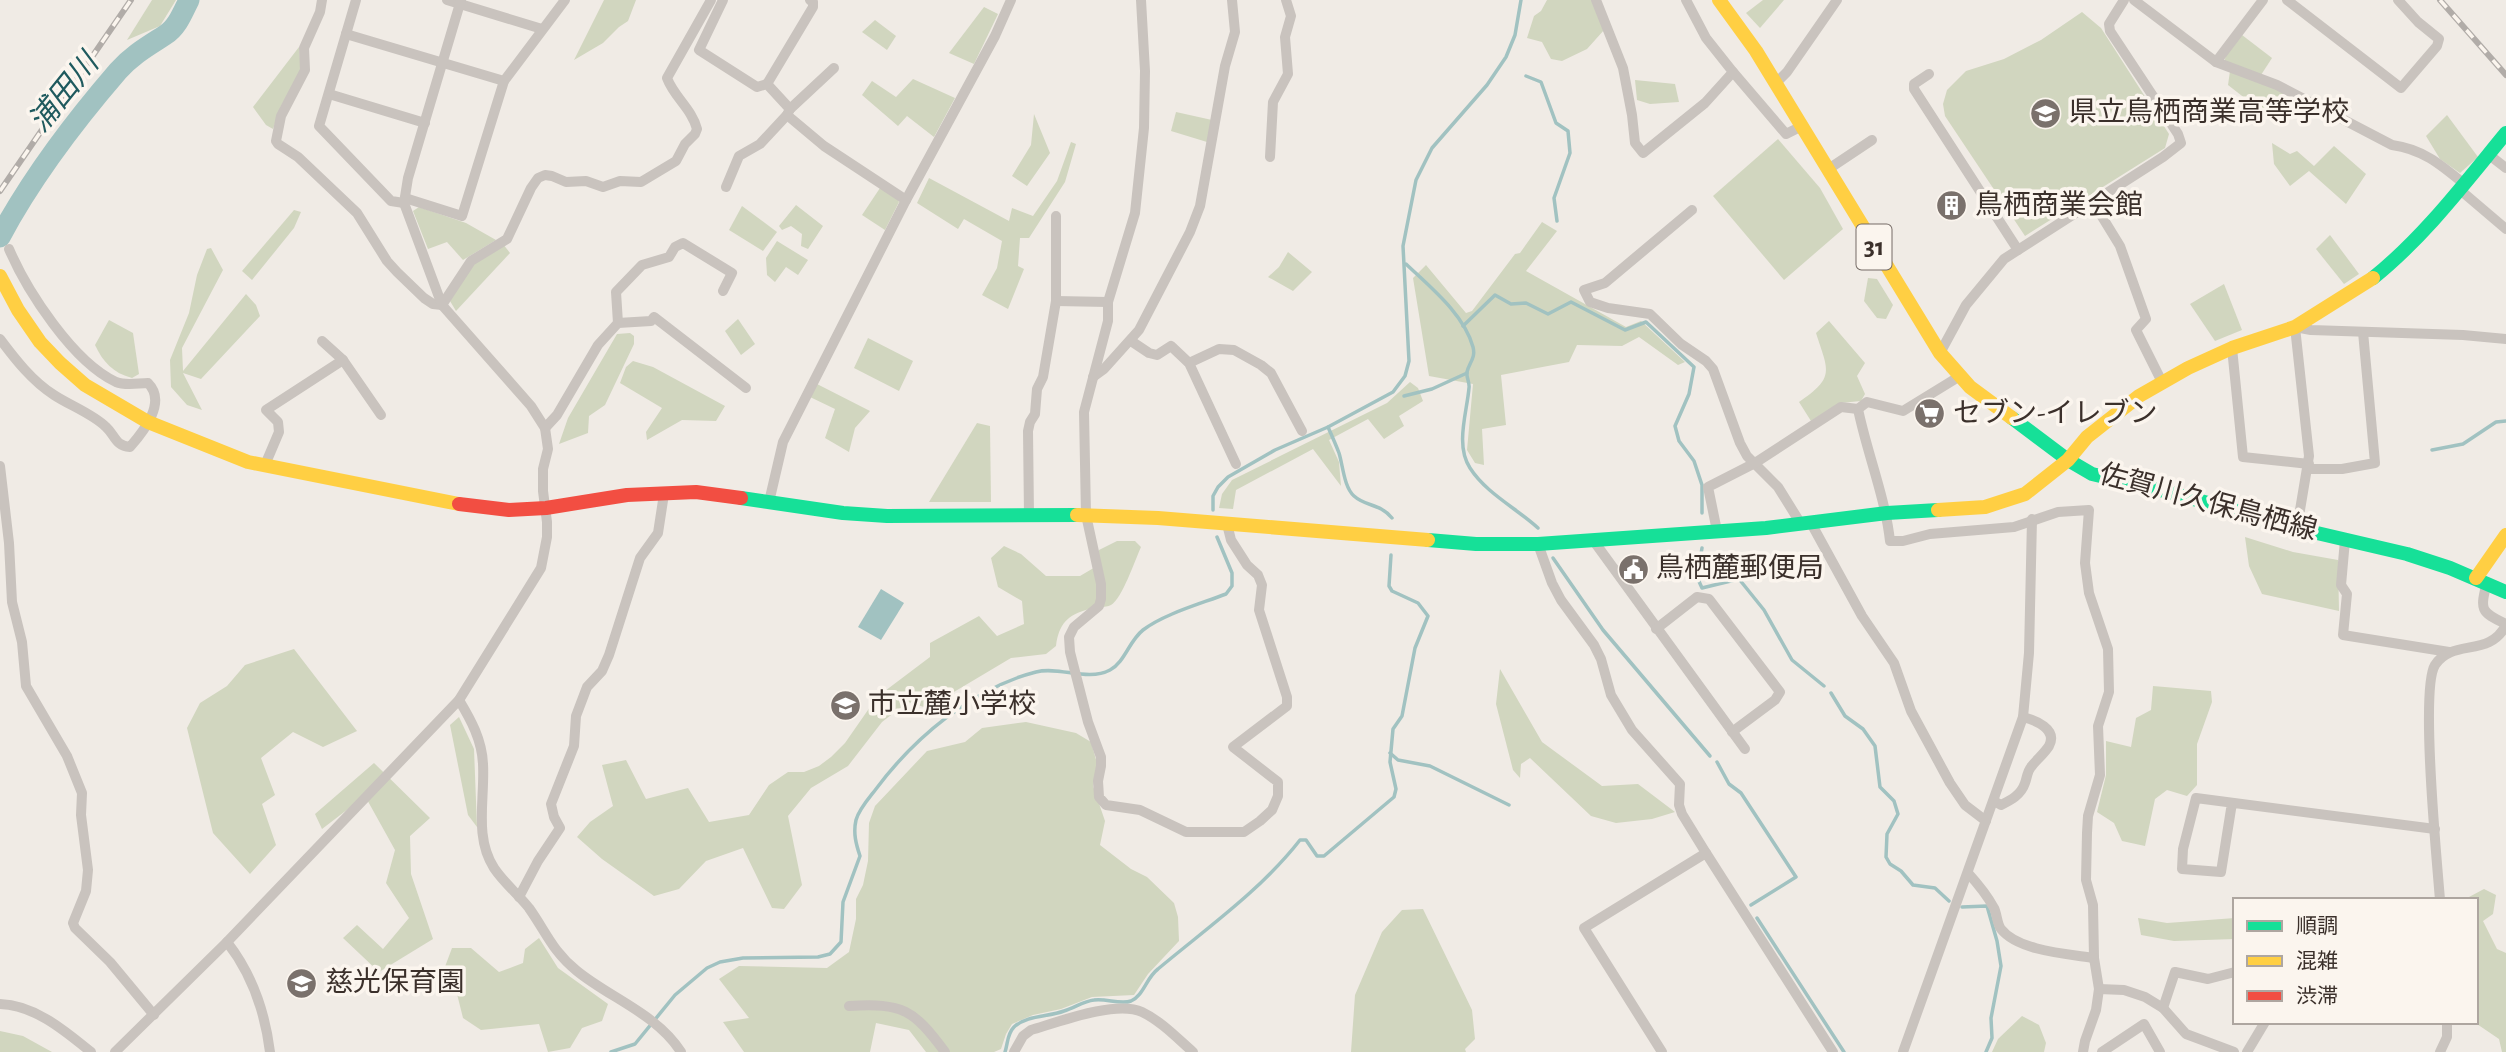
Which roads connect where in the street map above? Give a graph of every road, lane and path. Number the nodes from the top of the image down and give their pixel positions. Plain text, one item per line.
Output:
1 (322, 0) edge
2 (356, 0) edge
3 (447, 0) edge
4 (565, 0) edge
5 (710, 0) edge
6 (723, 0) edge
7 (810, 0) edge
8 (1011, 0) edge
9 (1141, 0) edge
10 (1232, 0) edge
11 (1286, 0) edge
12 (1596, 0) edge
13 (1686, 0) edge
14 (1718, 0) edge
15 (1837, 0) edge
16 (2124, 0) edge
17 (2134, 0) edge
18 (2263, 0) edge
19 (2287, 0) edge
20 (2398, 0) edge
21 (461, 2) edge
22 (542, 29) junction
23 (346, 34) junction
24 (443, 62) junction
25 (2216, 62) junction
26 (834, 68) dead end
27 (1733, 72) junction
28 (1929, 74) dead end
29 (504, 81) junction
30 (767, 84) junction
31 (1775, 84) junction
32 (329, 94) junction
33 (789, 112) junction
34 (425, 123) junction
35 (1800, 127) junction
36 (2506, 133) edge
37 (1872, 140) dead end
38 (2488, 154) junction
39 (1270, 158) dead end
40 (2506, 168) edge
41 (1827, 170) junction
42 (2461, 186) junction
43 (726, 187) dead end
44 (906, 200) junction
45 (405, 201) junction
46 (2093, 202) junction
47 (1692, 210) dead end
48 (1056, 216) dead end
49 (2506, 229) edge
50 (9, 249) dead end
51 (2018, 250) junction
52 (0, 276) edge
53 (723, 291) dead end
54 (1056, 302) junction
55 (1108, 302) junction
56 (442, 305) junction
57 (618, 323) junction
58 (2295, 327) junction
59 (2363, 332) junction
60 (0, 339) edge
61 (2506, 339) edge
62 (322, 341) dead end
63 (1131, 341) junction
64 (2232, 348) junction
65 (1940, 353) junction
66 (343, 360) junction
67 (1189, 363) junction
68 (1960, 376) junction
69 (1093, 377) junction
70 (2162, 382) junction
71 (746, 387) dead end
72 (1858, 409) junction
73 (381, 415) dead end
74 (148, 422) junction
75 (545, 428) junction
76 (1302, 431) dead end
77 (2068, 460) junction
78 (1755, 463) junction
79 (1236, 464) dead end
80 (265, 465) junction
81 (0, 466) edge
82 (2309, 466) junction
83 (664, 494) junction
84 (769, 502) junction
85 (545, 508) junction
86 (1887, 513) junction
87 (1029, 515) junction
88 (1086, 515) junction
89 (2032, 519) junction
90 (1227, 524) junction
91 (1806, 524) junction
92 (2297, 528) junction
93 (1717, 531) junction
94 (2506, 535) edge
95 (1592, 540) junction
96 (2345, 540) junction
97 (1538, 544) junction
98 (2482, 580) junction
99 (2506, 592) edge
100 (2506, 625) edge
101 (1656, 629) junction
102 (2449, 652) junction
103 (459, 700) junction
104 (2023, 717) junction
105 (1732, 732) junction
106 (1745, 749) dead end
107 (1994, 801) junction
108 (2232, 803) junction
109 (1986, 821) junction
110 (2435, 829) junction
111 (1706, 853) junction
112 (1968, 873) junction
113 (519, 897) junction
114 (2440, 898) edge
115 (227, 943) junction
116 (2094, 958) junction
117 (2233, 973) edge
118 (2099, 989) junction
119 (0, 1004) edge
120 (849, 1006) dead end
121 (2163, 1008) junction
122 (154, 1015) junction
123 (2263, 1024) edge
124 (2447, 1024) edge
125 (91, 1052) edge
126 (115, 1052) edge
127 (270, 1052) edge
128 (681, 1052) edge
129 (945, 1052) edge
130 (1014, 1052) edge
131 (1194, 1052) edge
132 (1662, 1052) edge
133 (1833, 1052) edge
134 (1903, 1052) edge
135 (2083, 1052) edge
136 (2102, 1052) edge
137 (2160, 1052) edge
138 (2234, 1052) edge
139 (2247, 1052) edge
140 (2440, 1052) edge

1 - 56 street
2 - 23 street
3 - 21 street
4 - 22 street
5 - 56 street
6 - 30 street
7 - 30 street
8 - 44 street
9 - 55 street
10 - 63 street
11 - 39 street
12 - 27 street
13 - 27 street
14 - 31 street, 佐賀川久保鳥栖線 / 31
15 - 31 street
16 - 46 street
17 - 25 street
18 - 25 street
19 - 20 street
21 - 22 street
21 - 24 street
22 - 29 street
23 - 24 street
23 - 32 street
24 - 29 street
24 - 34 street
25 - 42 street
26 - 33 street
27 - 35 street
28 - 51 street
29 - 45 street
30 - 33 street
31 - 35 street, 佐賀川久保鳥栖線 / 31
32 - 34 street
32 - 45 street
33 - 43 street
33 - 44 street
34 - 45 street
35 - 41 street, 佐賀川久保鳥栖線 / 31
36 - 38 street
37 - 41 street
38 - 40 street
38 - 42 street
41 - 65 street, 佐賀川久保鳥栖線 / 31
42 - 49 street
42 - 58 street
44 - 84 street
45 - 56 street
46 - 51 street
46 - 70 street
47 - 78 street
48 - 54 street
50 - 74 street
51 - 65 street
52 - 74 street
53 - 57 street
54 - 55 street
54 - 87 street
55 - 69 street
56 - 75 street
57 - 71 street
57 - 75 street
58 - 59 street
58 - 64 street
58 - 82 street
59 - 61 street
59 - 82 street
60 - 74 street
62 - 66 street
63 - 67 street
63 - 69 street
64 - 70 street
64 - 82 street
65 - 68 street, 佐賀川久保鳥栖線 / 31
66 - 73 street
66 - 80 street
67 - 76 street
67 - 79 street
68 - 72 street
68 - 77 street, 佐賀川久保鳥栖線 / 31
69 - 88 street
70 - 77 street
72 - 78 street
72 - 86 street
74 - 80 street
75 - 85 street
77 - 86 street
77 - 92 street, 佐賀川久保鳥栖線 / 31
78 - 91 street
78 - 93 street
80 - 85 street
81 - 122 street
82 - 92 street
83 - 84 street
83 - 85 street
83 - 113 street
84 - 87 street
85 - 103 street
86 - 89 street
86 - 91 street
87 - 88 street
88 - 90 street
88 - 90 street
89 - 104 street
89 - 116 street
90 - 97 street
91 - 93 street
91 - 109 street
92 - 96 street, 佐賀川久保鳥栖線 / 31
93 - 95 street
94 - 98 street
95 - 97 street
95 - 101 street
96 - 98 street, 佐賀川久保鳥栖線 / 31
96 - 102 street
97 - 111 street
98 - 99 street, 佐賀川久保鳥栖線 / 31
98 - 100 street
100 - 102 street
101 - 105 street
101 - 105 street
102 - 110 street
103 - 113 street
103 - 115 street
104 - 107 street
104 - 107 street
105 - 106 street
107 - 109 street
108 - 108 street
108 - 110 street
109 - 112 street
110 - 114 street
111 - 132 street
111 - 133 street
112 - 116 street
112 - 134 street
113 - 128 street
115 - 122 street
115 - 127 street
116 - 118 street
117 - 121 street
118 - 121 street
118 - 135 street
119 - 125 street
120 - 129 street
121 - 138 street
122 - 126 street
123 - 139 street
124 - 140 street
130 - 131 street
136 - 137 street

